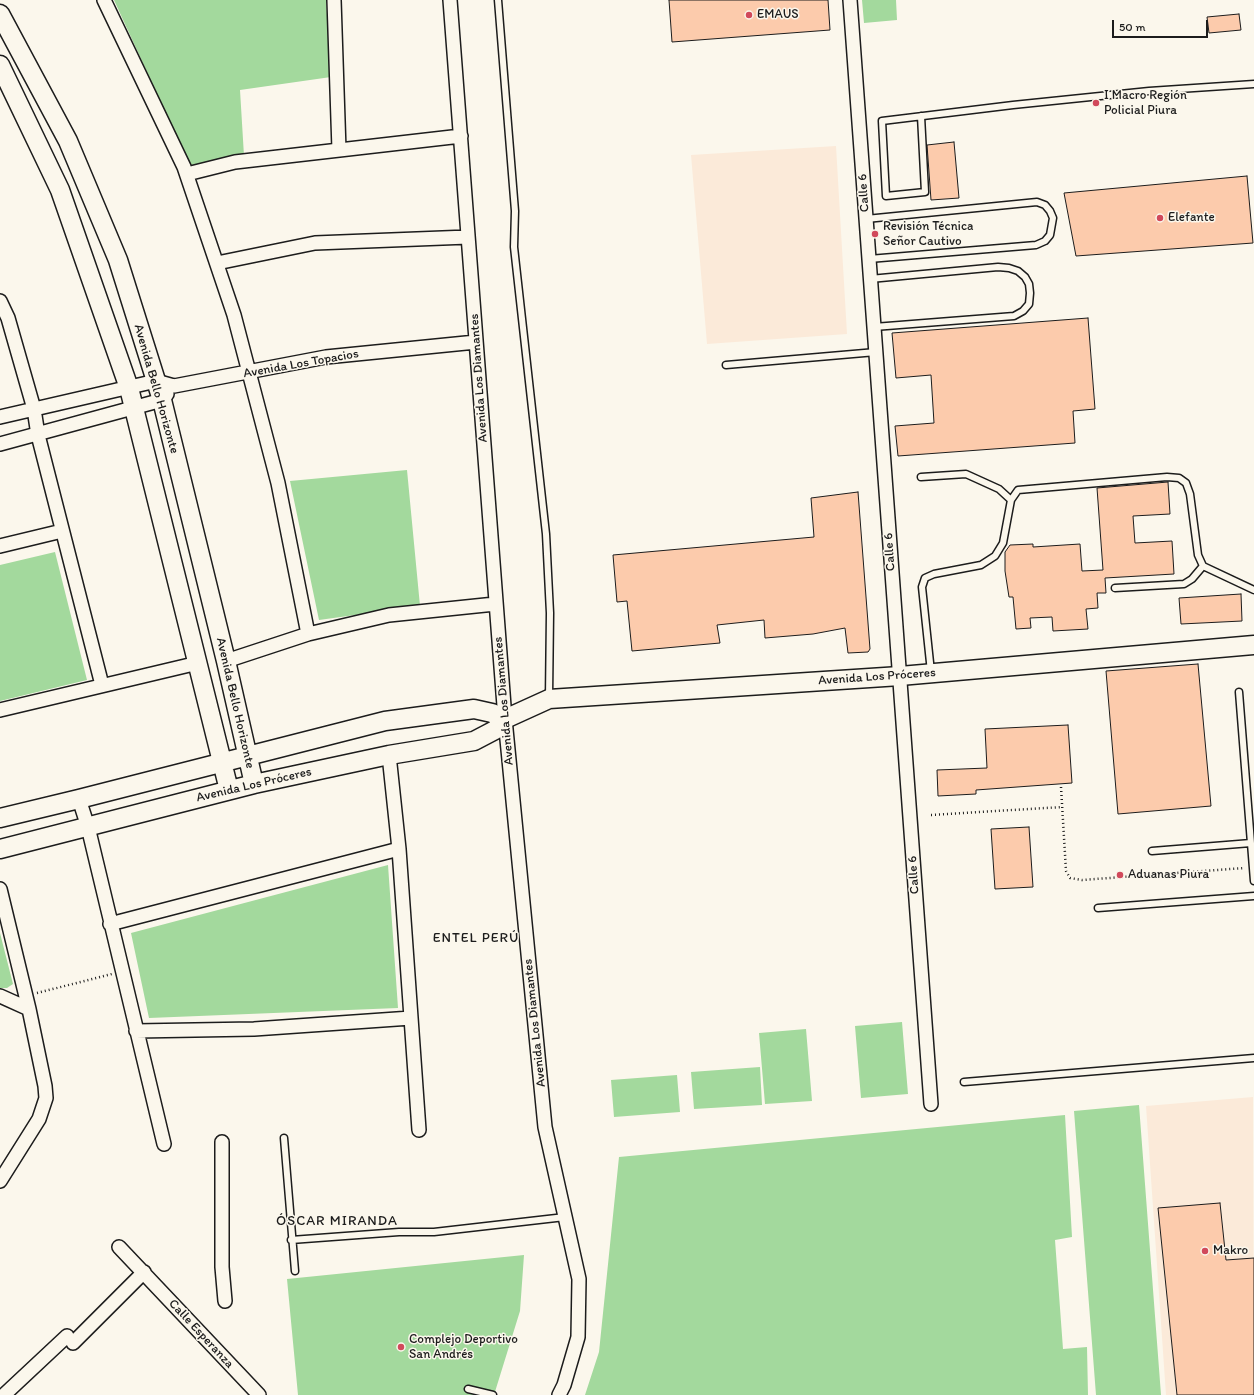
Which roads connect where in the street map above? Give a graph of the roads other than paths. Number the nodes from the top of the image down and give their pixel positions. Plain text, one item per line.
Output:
1 (104, 0) edge
2 (334, 0) edge
3 (450, 0) edge
4 (498, 0) edge
5 (850, 0) edge
6 (0, 14) edge
7 (1, 68) edge
8 (1254, 84) edge
9 (921, 116) junction
10 (460, 136) junction
11 (339, 150) junction
12 (187, 174) junction
13 (866, 219) junction
14 (468, 236) junction
15 (869, 259) junction
16 (217, 263) junction
17 (870, 279) junction
18 (0, 301) edge
19 (4, 319) edge
20 (874, 327) junction
21 (476, 342) junction
22 (876, 352) junction
23 (726, 365) dead end
24 (250, 372) junction
25 (156, 382) junction
26 (174, 386) junction
27 (129, 388) junction
28 (162, 400) junction
29 (135, 407) junction
30 (34, 409) junction
31 (0, 417) edge
32 (38, 435) junction
33 (0, 444) edge
34 (921, 477) dead end
35 (1011, 500) junction
36 (62, 530) junction
37 (0, 546) edge
38 (1203, 566) junction
39 (1115, 588) dead end
40 (1254, 590) edge
41 (495, 604) junction
42 (308, 634) junction
43 (1254, 644) edge
44 (226, 661) junction
45 (198, 663) junction
46 (931, 673) junction
47 (900, 676) junction
48 (102, 686) junction
49 (1239, 692) dead end
50 (549, 699) junction
51 (0, 710) edge
52 (505, 719) junction
53 (389, 755) junction
54 (248, 757) junction
55 (223, 763) junction
56 (254, 784) junction
57 (229, 790) junction
58 (79, 800) junction
59 (0, 818) edge
60 (88, 827) junction
61 (1251, 843) junction
62 (0, 849) edge
63 (399, 849) junction
64 (1152, 851) dead end
65 (1254, 881) edge
66 (0, 889) edge
67 (1254, 896) edge
68 (1098, 908) dead end
69 (110, 924) junction
70 (0, 996) edge
71 (29, 1009) junction
72 (411, 1018) junction
73 (136, 1031) junction
74 (1254, 1058) edge
75 (964, 1082) dead end
76 (931, 1104) dead end
77 (419, 1130) dead end
78 (284, 1138) dead end
79 (222, 1142) dead end
80 (164, 1144) dead end
81 (0, 1181) edge
82 (565, 1217) junction
83 (292, 1240) junction
84 (119, 1247) dead end
85 (295, 1271) dead end
86 (144, 1272) junction
87 (225, 1301) dead end
88 (468, 1389) dead end
89 (4, 1395) edge
90 (259, 1395) edge
91 (494, 1395) edge
92 (559, 1395) edge

1 - 12 street
2 - 11 street
3 - 10 street, Avenida Los Diamantes
4 - 50 lane
5 - 13 street, Calle 6
6 - 25 street, Avenida Bello Horizonte
7 - 27 street, Avenida Bello Horizonte
8 - 9 lane
9 - 9 lane
10 - 11 street
10 - 14 street, Avenida Los Diamantes
11 - 12 street
12 - 16 street
13 - 15 street, Calle 6
13 - 15 lane
14 - 16 street
14 - 21 street, Avenida Los Diamantes
15 - 17 street, Calle 6
16 - 24 street
17 - 20 street, Calle 6
17 - 20 lane
18 - 19 street
19 - 30 street
20 - 22 street, Calle 6
21 - 24 street, Avenida Los Topacios
21 - 41 street, Avenida Los Diamantes
22 - 23 lane
22 - 47 street, Calle 6
24 - 26 street, Avenida Los Topacios
24 - 42 street
25 - 26 street, Avenida Los Topacios
25 - 27 street, Avenida Los Topacios
25 - 28 street, Avenida Bello Horizonte
26 - 28 street
27 - 29 street, Avenida Bello Horizonte
27 - 30 street, Avenida Los Topacios
28 - 29 street
28 - 44 street, Avenida Bello Horizonte
29 - 32 street
29 - 45 street, Avenida Bello Horizonte
30 - 31 street, Avenida Los Topacios
30 - 32 street
32 - 33 street
32 - 36 street
34 - 35 lane
35 - 38 lane
35 - 46 lane
36 - 37 street
36 - 48 street
38 - 39 lane
38 - 40 lane
41 - 42 street
41 - 52 street, Avenida Los Diamantes
42 - 44 street
43 - 46 street, Avenida Los Próceres
44 - 54 street, Avenida Bello Horizonte
45 - 48 street
45 - 55 street, Avenida Bello Horizonte
46 - 47 street, Avenida Los Próceres
47 - 50 street, Avenida Los Próceres
47 - 76 street, Calle 6
48 - 51 street
49 - 61 lane
50 - 52 street, Avenida Los Próceres
52 - 53 street, Avenida Los Próceres
52 - 54 street
52 - 82 street, Avenida Los Diamantes
53 - 56 street, Avenida Los Próceres
53 - 63 street
54 - 55 street
54 - 56 street, Avenida Bello Horizonte
55 - 57 street, Avenida Bello Horizonte
55 - 58 street
56 - 57 street, Avenida Los Próceres
57 - 60 street, Avenida Los Próceres
58 - 59 street
58 - 60 street
60 - 62 street, Avenida Los Próceres
60 - 69 street
61 - 64 lane
61 - 65 lane
63 - 69 street
63 - 72 street
66 - 71 street
67 - 68 lane
69 - 73 street
70 - 71 street
71 - 81 street
72 - 73 street
72 - 77 street
73 - 80 street
74 - 75 lane
78 - 83 lane
79 - 87 street
82 - 83 lane
82 - 92 street, Avenida Los Diamantes
83 - 85 lane
84 - 86 street, Calle Esperanza
86 - 89 street
86 - 90 street, Calle Esperanza
88 - 91 lane

